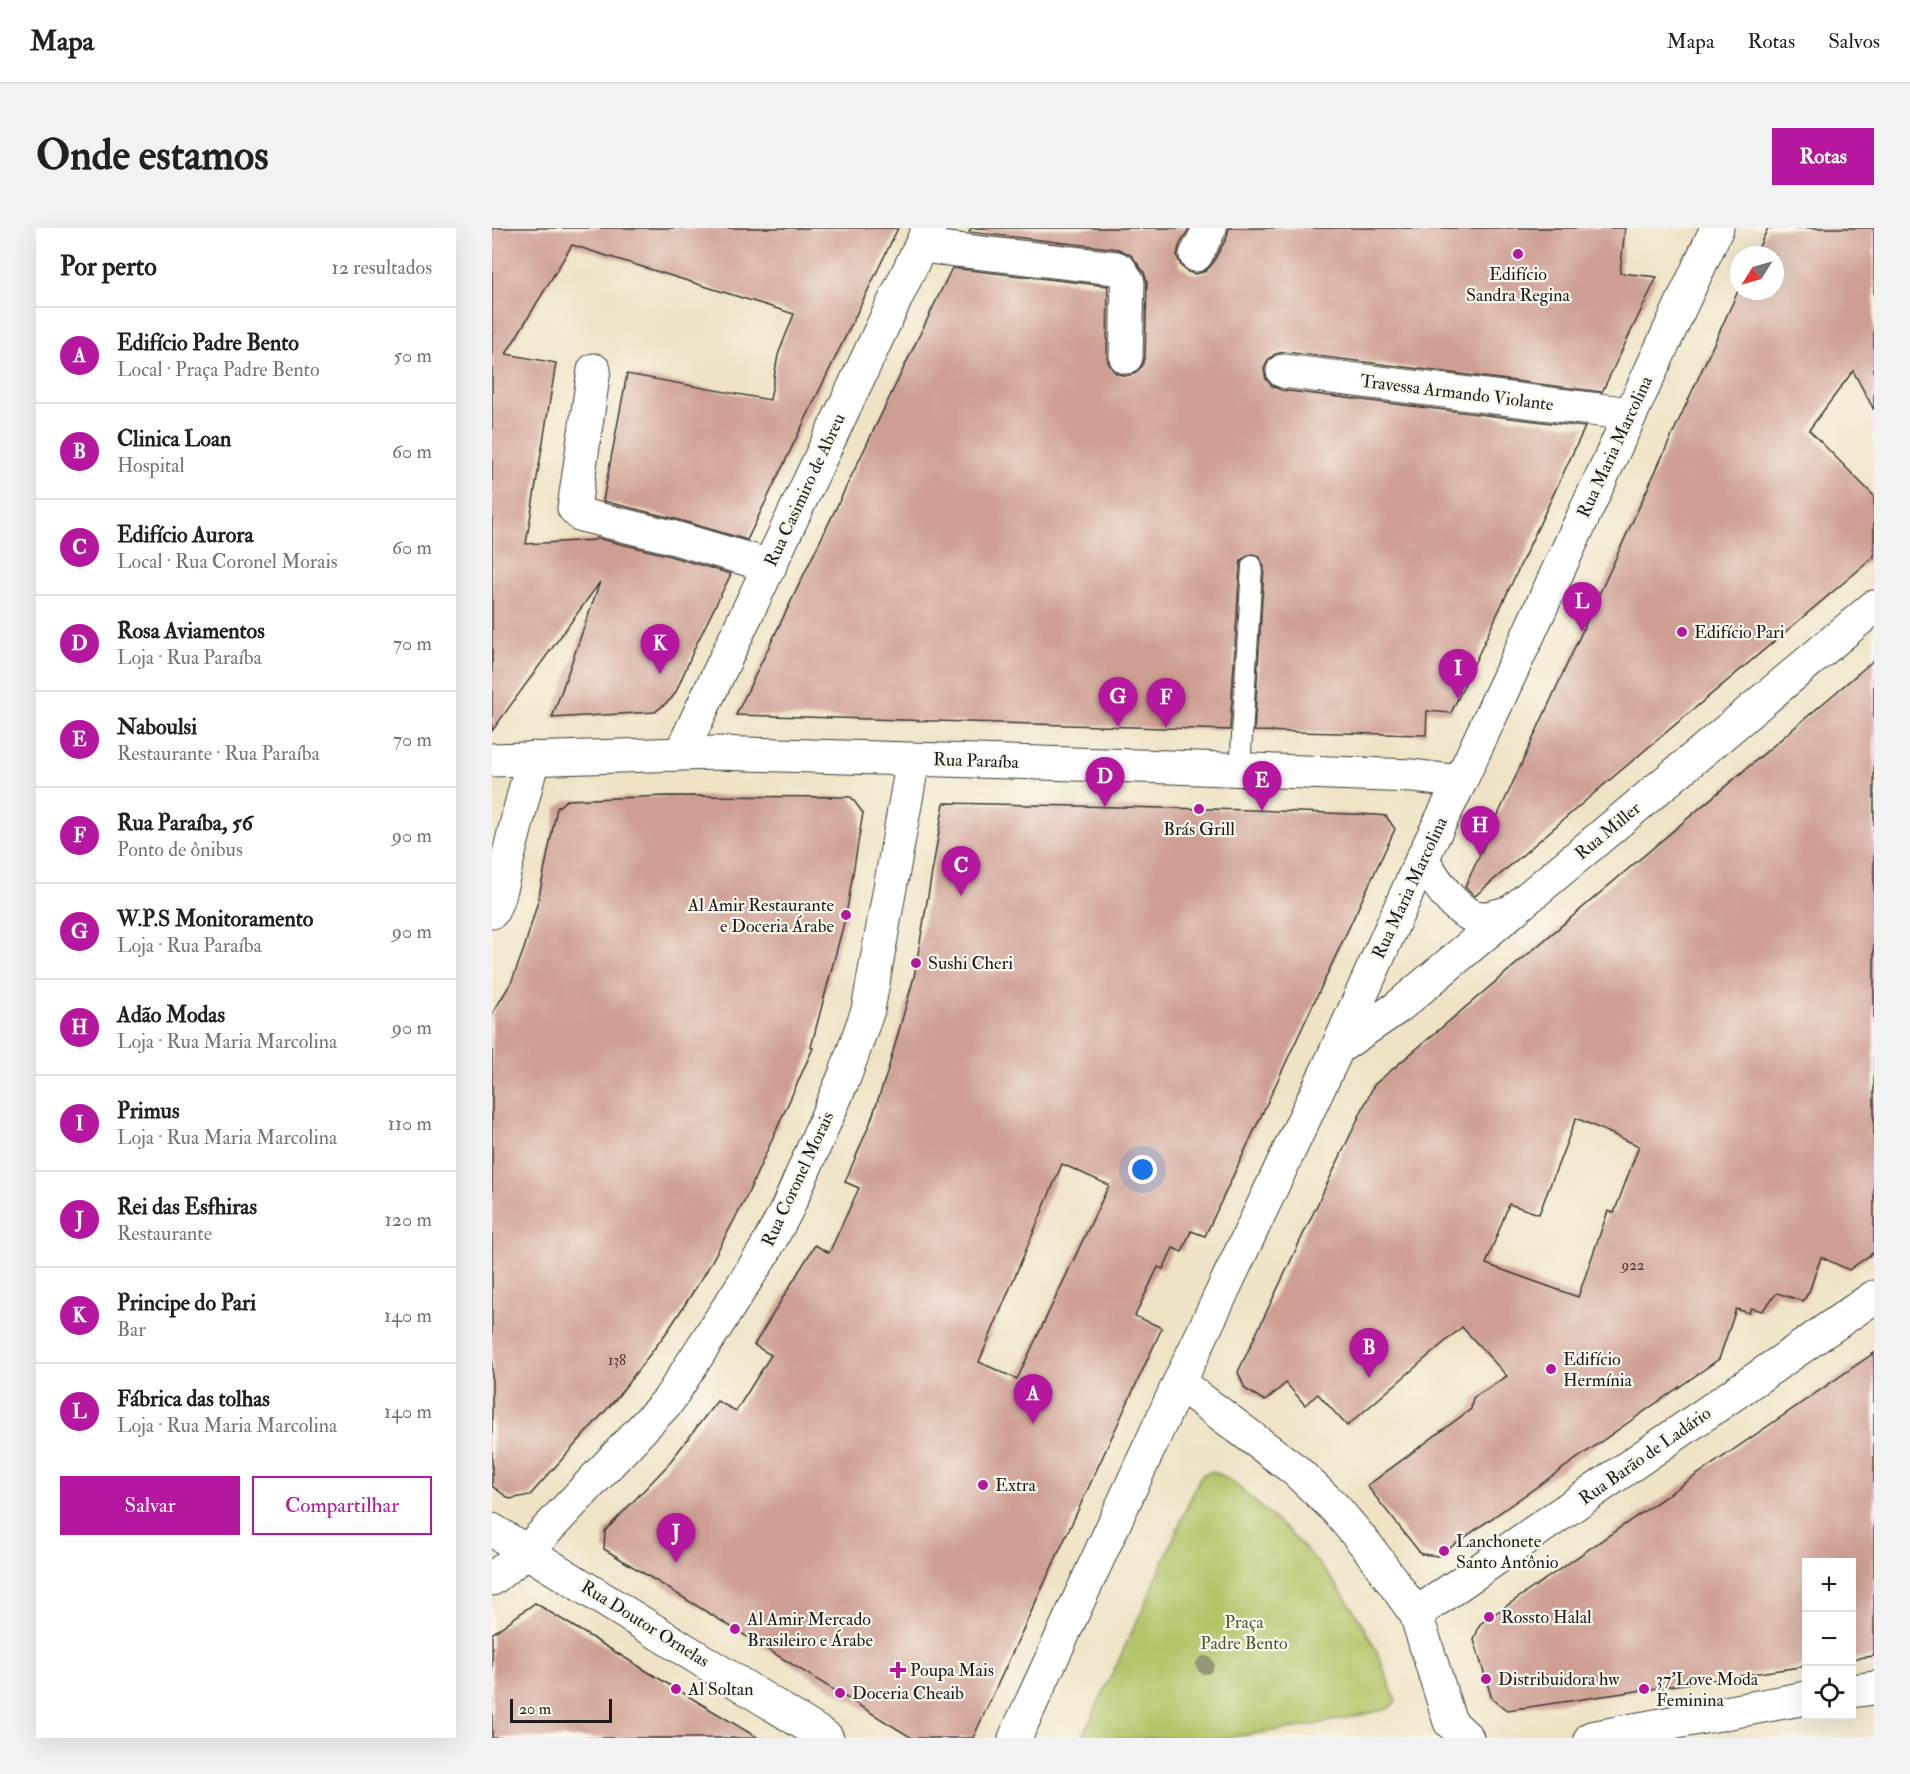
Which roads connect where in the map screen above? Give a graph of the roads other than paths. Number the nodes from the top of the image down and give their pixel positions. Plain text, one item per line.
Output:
1 (1717, 228) edge
2 (925, 237) edge
3 (1126, 357) dead end
4 (594, 370) dead end
5 (1283, 371) dead end
6 (1630, 414) junction
7 (770, 566) junction
8 (1252, 566) dead end
9 (1874, 607) edge
10 (681, 753) junction
11 (533, 758) junction
12 (492, 760) edge
13 (913, 760) junction
14 (1240, 770) junction
15 (1460, 782) junction
16 (1422, 859) junction
17 (492, 912) edge
18 (1511, 912) junction
19 (1338, 1048) junction
20 (1874, 1297) edge
21 (1179, 1383) junction
22 (492, 1530) edge
23 (527, 1551) junction
24 (492, 1579) edge
25 (1416, 1614) junction
26 (1874, 1688) edge
27 (1856, 1690) edge
28 (1802, 1699) edge
29 (1726, 1713) junction
30 (1452, 1733) edge
31 (1644, 1734) edge
32 (827, 1738) edge
33 (1015, 1738) edge
34 (1591, 1738) edge
35 (1697, 1738) edge

1 - 6 main road, Rua Maria Marcolina
2 - 3 main road
2 - 7 main road, Rua Casimiro de Abreu
4 - 7 main road
5 - 6 main road, Travessa Armando Violante
6 - 15 main road, Rua Maria Marcolina
7 - 10 main road, Rua Casimiro de Abreu
8 - 14 lane
9 - 18 main road, Rua Miller
10 - 11 main road, Rua Paraíba
10 - 13 main road, Rua Paraíba
11 - 12 main road, Rua Paraíba
11 - 17 main road
13 - 14 main road, Rua Paraíba
13 - 23 main road, Rua Coronel Morais
14 - 15 main road, Rua Paraíba
15 - 16 main road, Rua Maria Marcolina
16 - 18 main road
16 - 19 main road, Rua Maria Marcolina
18 - 19 main road, Rua Miller
19 - 21 main road, Rua Maria Marcolina
20 - 25 main road, Rua Barão de Ladário
21 - 25 main road
21 - 33 main road
22 - 23 main road, Rua Doutor Ornelas
23 - 24 main road, Rua Coronel Morais
23 - 32 main road, Rua Doutor Ornelas
25 - 30 main road
26 - 27 main road
28 - 29 main road
29 - 31 main road
29 - 35 main road
31 - 34 main road

